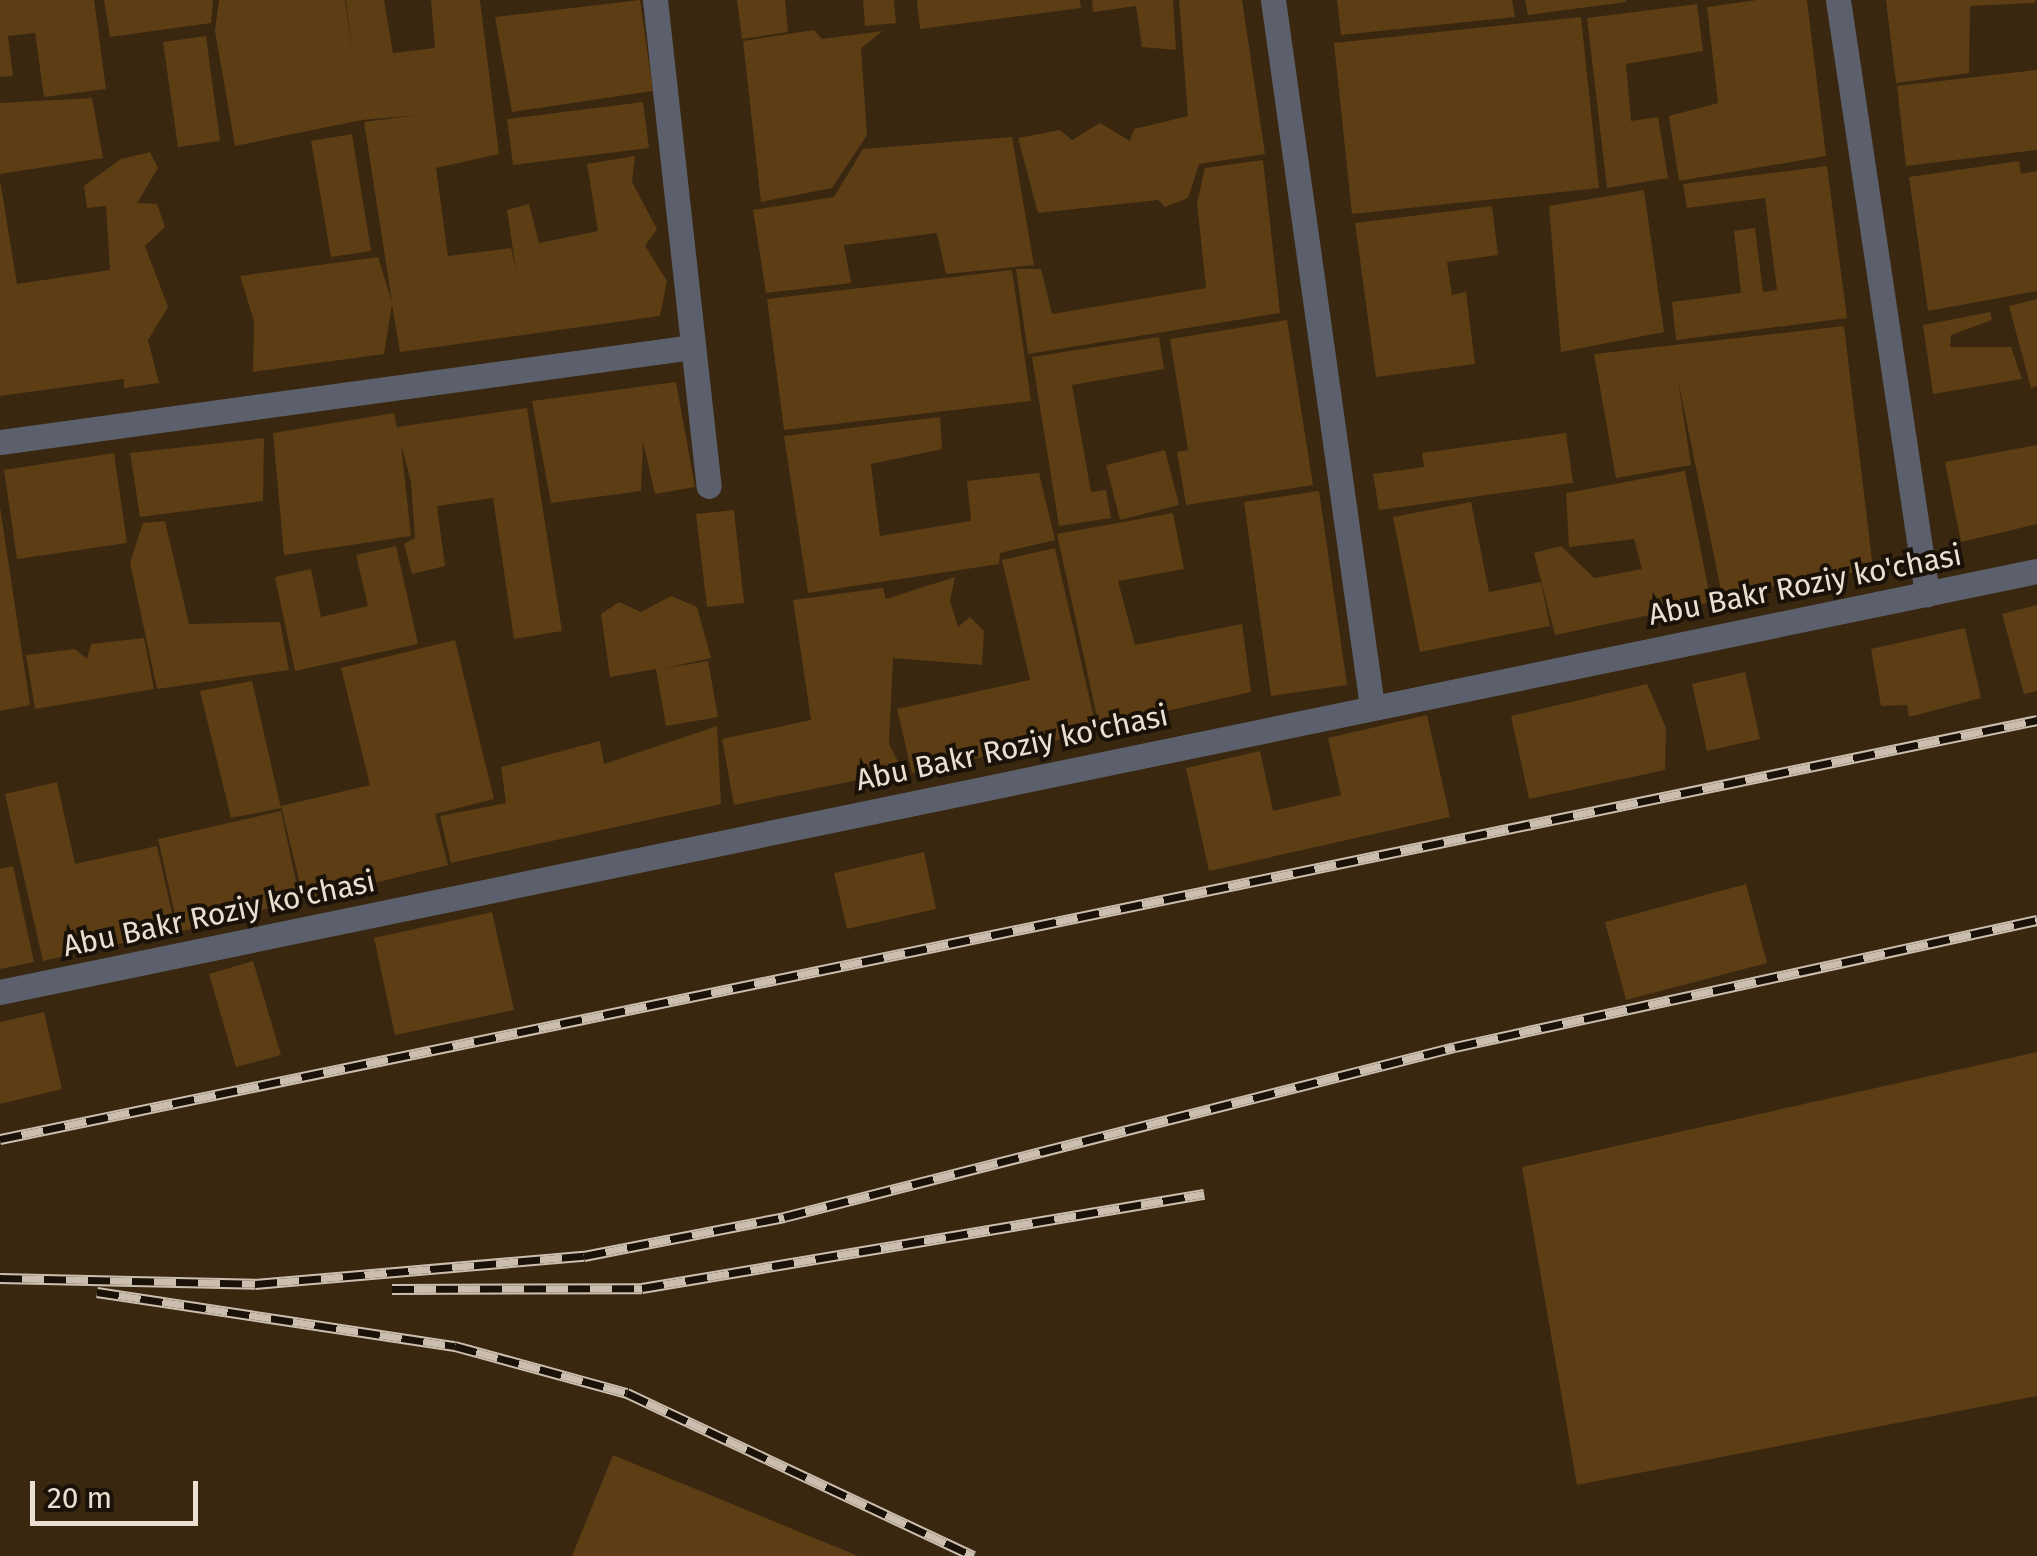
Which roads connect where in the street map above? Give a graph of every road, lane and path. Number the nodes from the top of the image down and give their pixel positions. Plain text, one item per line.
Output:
1 (656, 0) edge
2 (1273, 0) edge
3 (1838, 0) edge
4 (692, 347) junction
5 (0, 442) edge
6 (710, 486) dead end
7 (2037, 571) edge
8 (1927, 594) junction
9 (1372, 706) junction
10 (0, 992) edge

1 - 4 street
2 - 9 street
3 - 8 street
4 - 5 street
4 - 6 street
7 - 8 street, Abu Bakr Roziy ko'chasi
8 - 9 street, Abu Bakr Roziy ko'chasi
9 - 10 street, Abu Bakr Roziy ko'chasi

